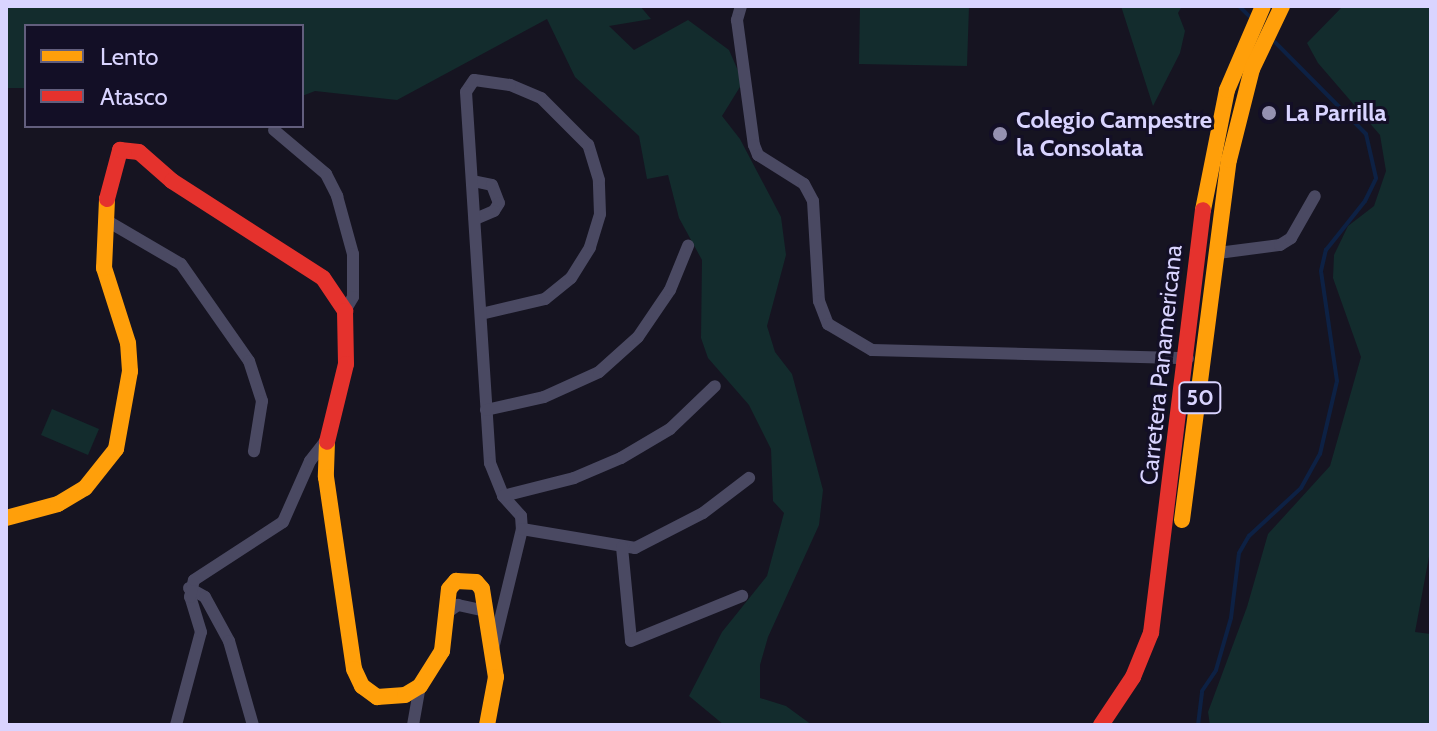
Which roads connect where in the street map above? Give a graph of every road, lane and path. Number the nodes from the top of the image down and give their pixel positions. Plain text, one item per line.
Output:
1 (741, 6) edge
2 (1249, 6) edge
3 (1263, 6) edge
4 (1282, 6) edge
5 (1292, 6) edge
6 (274, 130) dead end
7 (473, 181) junction
8 (1315, 196) dead end
9 (1221, 215) junction
10 (475, 219) junction
11 (109, 222) junction
12 (1198, 236) junction
13 (688, 246) dead end
14 (1218, 253) junction
15 (345, 311) junction
16 (481, 314) junction
17 (1188, 358) junction
18 (715, 386) dead end
19 (486, 410) junction
20 (327, 439) junction
21 (254, 451) dead end
22 (749, 478) dead end
23 (503, 496) junction
24 (6, 518) edge
25 (522, 529) junction
26 (622, 547) junction
27 (189, 588) junction
28 (742, 596) dead end
29 (486, 611) junction
30 (445, 614) junction
31 (493, 650) junction
32 (420, 686) junction
33 (176, 725) edge
34 (253, 725) edge
35 (413, 725) edge
36 (487, 725) edge
37 (1101, 725) edge
38 (1119, 725) edge

1 - 17 street
2 - 12 main road
3 - 12 main road, Carretera Panamericana / 50
4 - 9 main road, Carretera Panamericana / 50
5 - 9 main road
6 - 15 street
7 - 10 street
7 - 10 street
7 - 16 street
8 - 14 street
9 - 14 main road, Carretera Panamericana / 50
10 - 16 street
11 - 15 main road
11 - 21 street
11 - 24 main road
12 - 17 main road, Carretera Panamericana / 50
13 - 19 street
14 - 38 main road, Carretera Panamericana / 50
15 - 20 main road
16 - 19 street
17 - 37 main road, Carretera Panamericana / 50
18 - 23 street
19 - 23 street
20 - 27 street
20 - 32 main road
22 - 26 street
23 - 25 street
25 - 26 street
25 - 31 street
26 - 28 street
27 - 33 street
27 - 34 street
29 - 30 street
29 - 30 main road
29 - 31 main road
30 - 32 main road
31 - 36 main road
32 - 35 street

